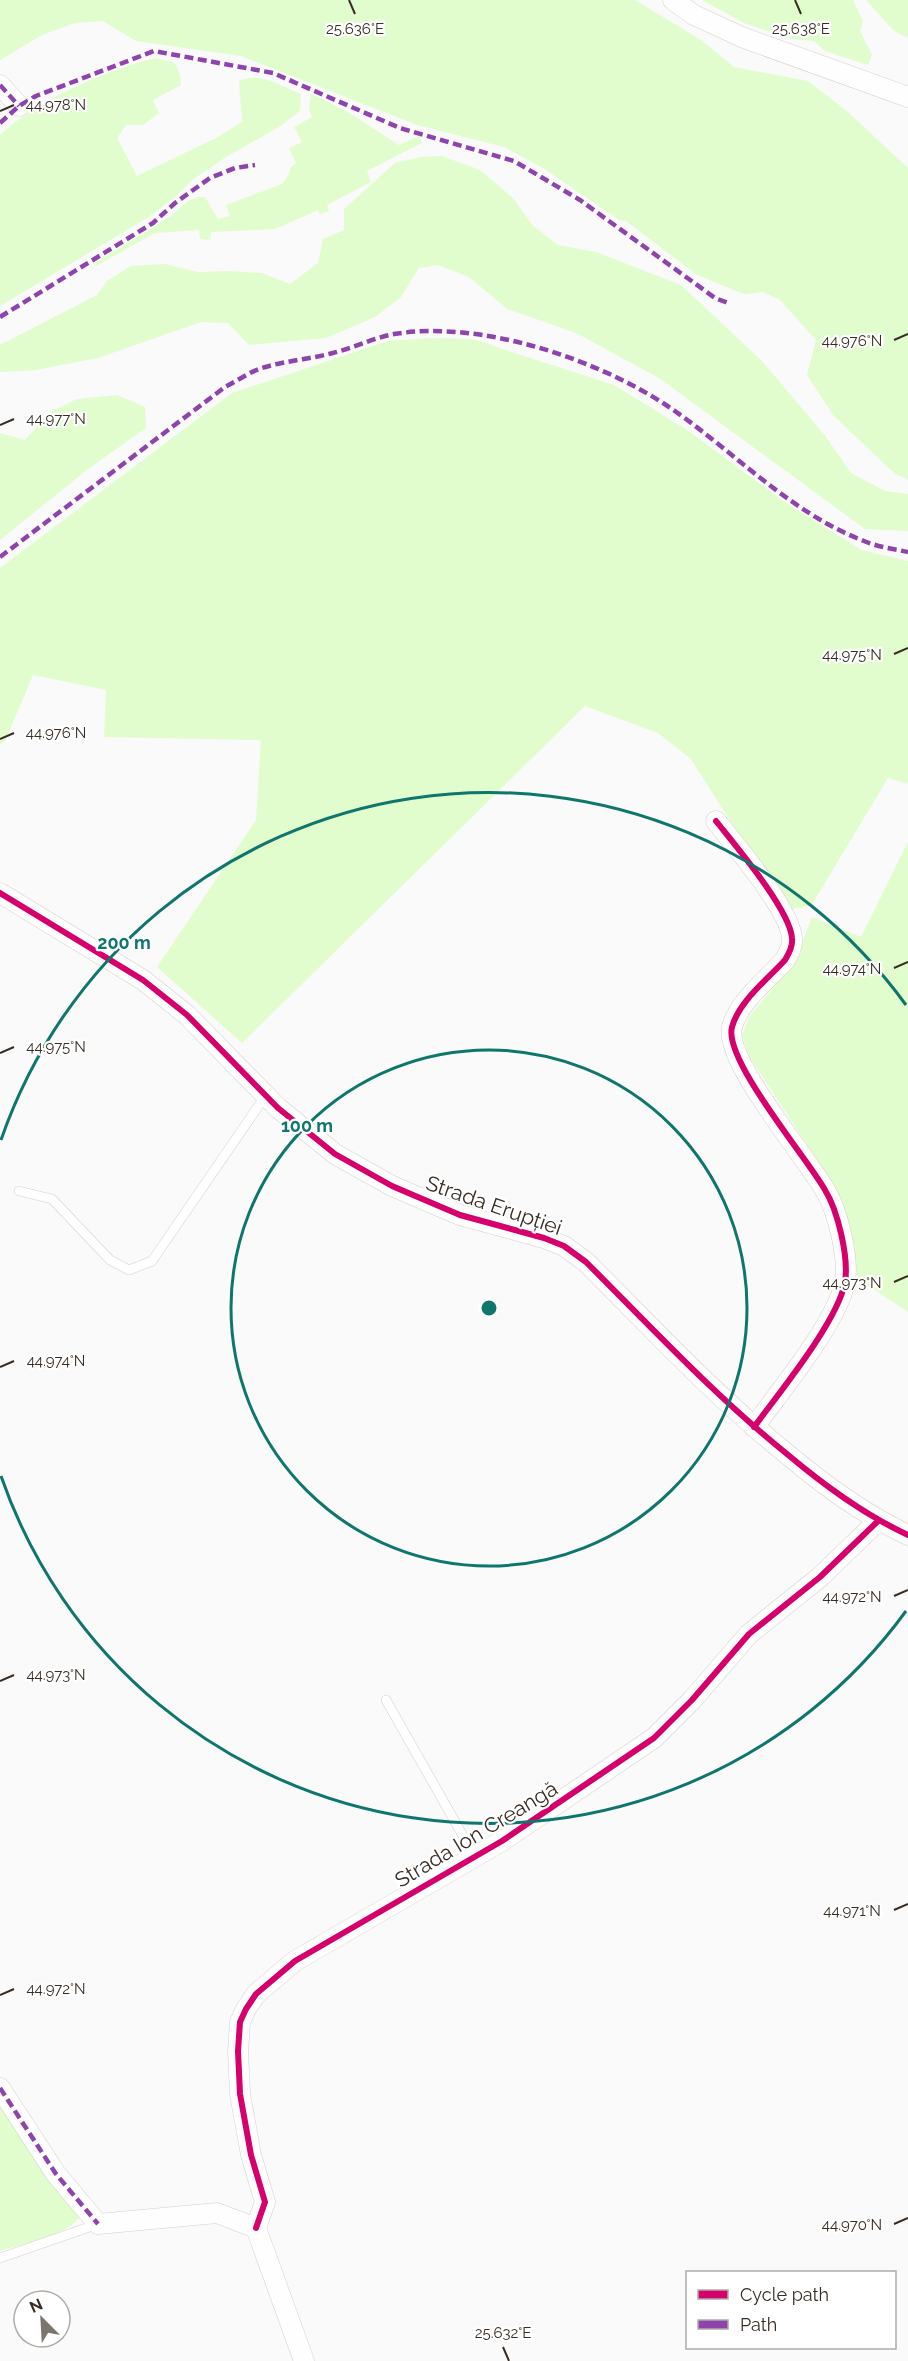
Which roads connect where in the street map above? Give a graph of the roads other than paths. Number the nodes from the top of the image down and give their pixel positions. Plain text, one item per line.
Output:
1 (673, 0) edge
2 (0, 85) edge
3 (908, 97) edge
4 (19, 106) dead end
5 (716, 821) dead end
6 (0, 893) edge
7 (266, 1095) junction
8 (19, 1191) dead end
9 (754, 1427) junction
10 (879, 1521) junction
11 (908, 1535) edge
12 (386, 1700) dead end
13 (475, 1857) junction
14 (0, 2088) edge
15 (98, 2224) junction
16 (256, 2228) junction
17 (0, 2258) edge
18 (304, 2361) edge

1 - 3 street
2 - 4 street
5 - 9 street
6 - 7 street, Strada Erupției
7 - 8 lane
7 - 9 street, Strada Erupției
9 - 10 street, Strada Erupției
10 - 11 street, Strada Erupției
10 - 13 street, Strada Ion Creangă
12 - 13 lane, Strada Ion Creangă
13 - 16 street, Strada Ion Creangă
14 - 15 street
15 - 16 street
15 - 17 lane
16 - 18 street

